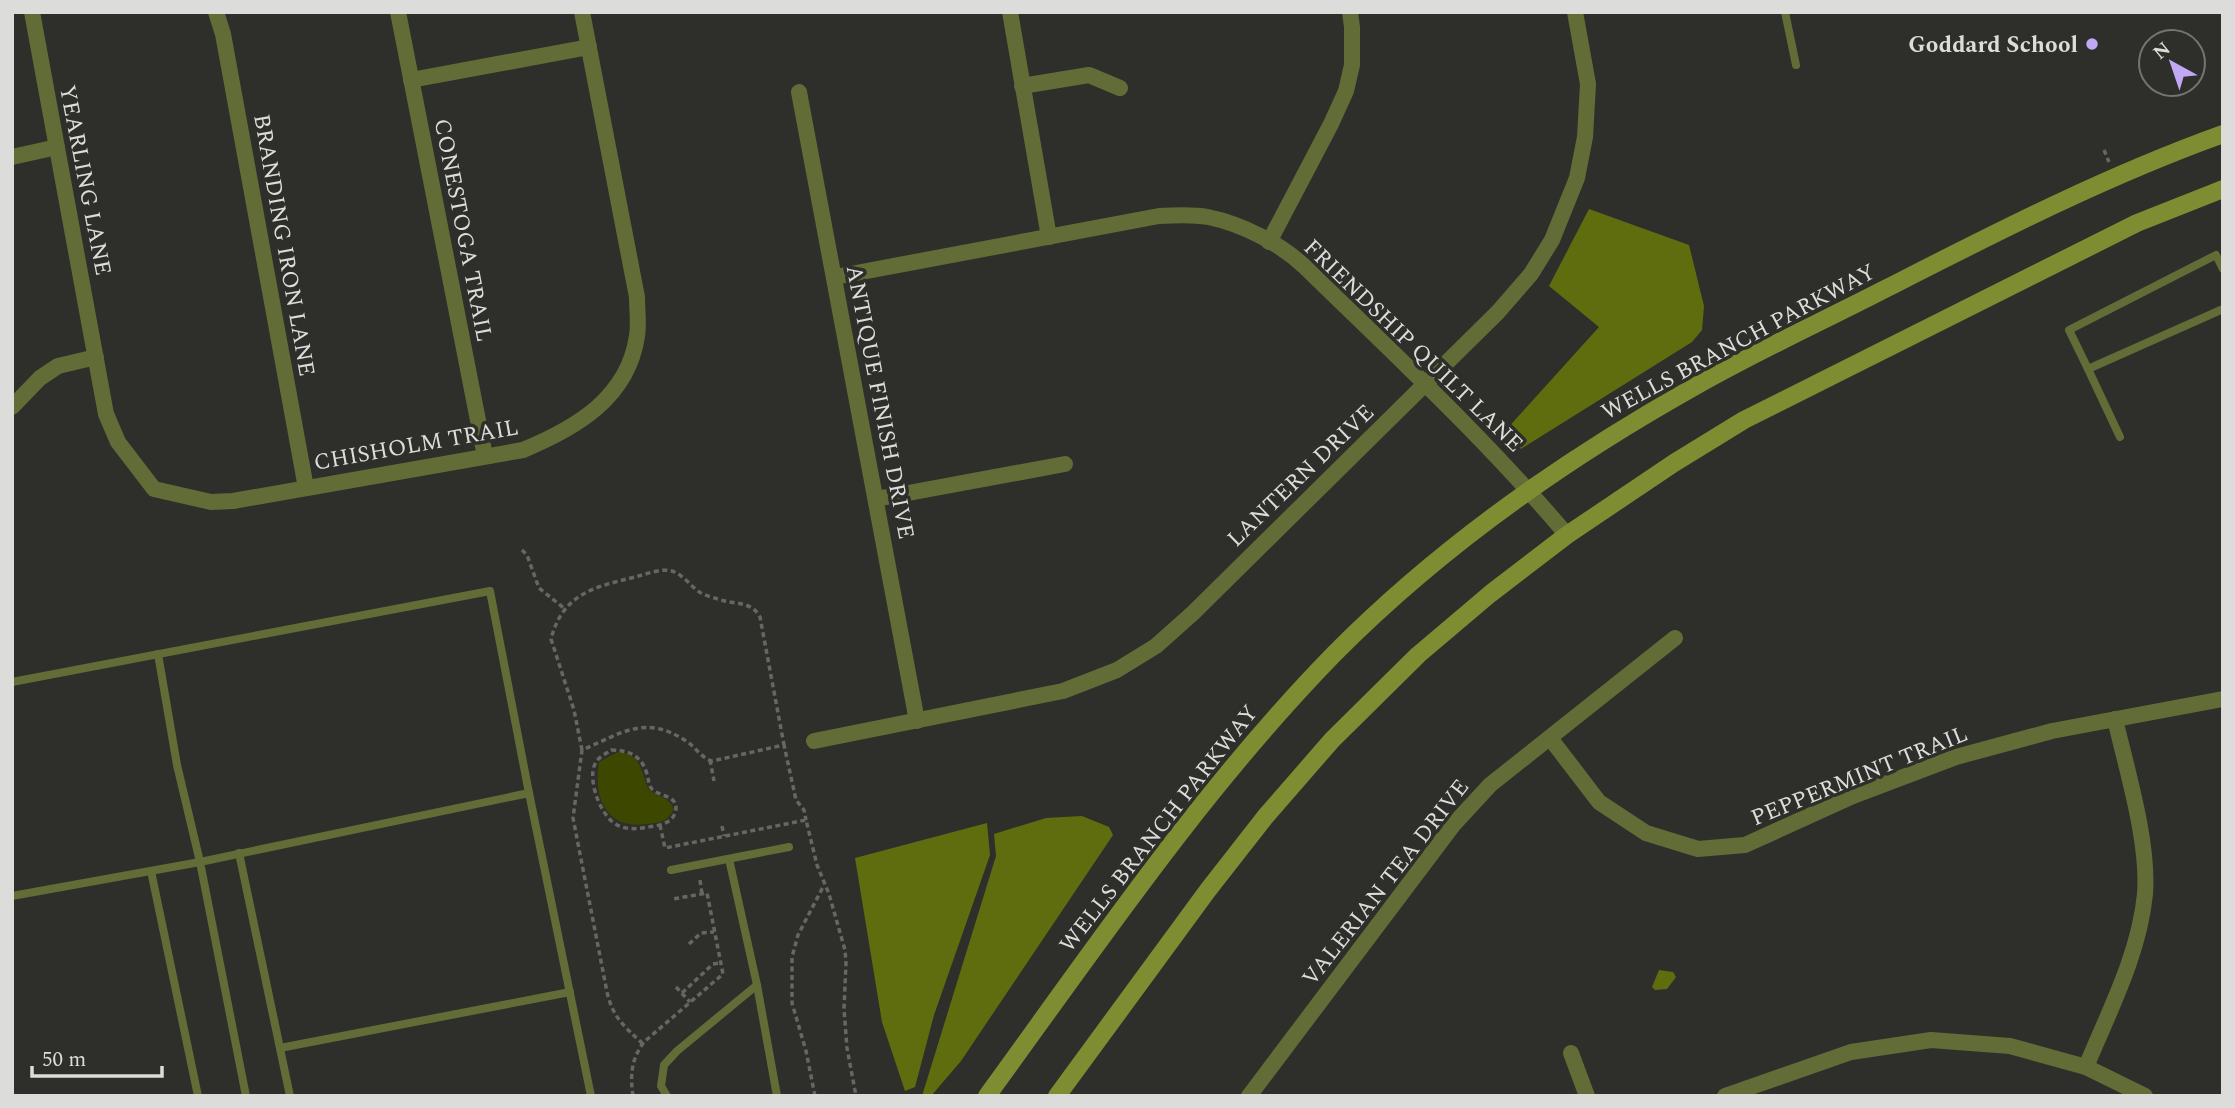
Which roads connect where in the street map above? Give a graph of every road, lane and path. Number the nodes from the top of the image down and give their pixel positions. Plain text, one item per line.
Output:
1 (32, 12) edge
2 (216, 12) edge
3 (398, 12) edge
4 (582, 12) edge
5 (1010, 12) edge
6 (1350, 12) edge
7 (1575, 12) edge
8 (1785, 12) edge
9 (589, 47) junction
10 (1796, 65) dead end
11 (411, 80) junction
12 (1023, 86) junction
13 (1120, 88) dead end
14 (799, 92) dead end
15 (2223, 134) edge
16 (57, 148) junction
17 (2104, 150) dead end
18 (12, 157) edge
19 (2110, 164) dead end
20 (2223, 189) edge
21 (1049, 237) junction
22 (1269, 242) junction
23 (2223, 269) edge
24 (835, 277) junction
25 (2223, 309) edge
26 (96, 357) junction
27 (2088, 369) junction
28 (1426, 384) junction
29 (12, 407) edge
30 (2120, 437) dead end
31 (485, 456) junction
32 (1065, 464) dead end
33 (306, 488) junction
34 (1530, 491) junction
35 (876, 499) junction
36 (1567, 535) junction
37 (522, 550) dead end
38 (565, 610) junction
39 (1675, 638) dead end
40 (158, 654) junction
41 (12, 682) edge
42 (2223, 699) edge
43 (2115, 719) junction
44 (917, 721) junction
45 (1550, 738) junction
46 (607, 740) junction
47 (814, 741) dead end
48 (784, 745) junction
49 (582, 750) junction
50 (610, 751) junction
51 (710, 760) junction
52 (714, 781) dead end
53 (528, 793) junction
54 (806, 820) junction
55 (660, 825) junction
56 (722, 826) dead end
57 (724, 836) junction
58 (789, 847) dead end
59 (240, 853) junction
60 (729, 859) junction
61 (200, 862) junction
62 (671, 870) dead end
63 (151, 871) junction
64 (700, 880) dead end
65 (824, 885) junction
66 (702, 894) junction
67 (12, 896) edge
68 (673, 899) dead end
69 (714, 932) junction
70 (689, 944) dead end
71 (720, 963) junction
72 (757, 985) junction
73 (676, 987) dead end
74 (570, 992) junction
75 (682, 993) junction
76 (690, 1002) junction
77 (643, 1044) junction
78 (280, 1048) junction
79 (1571, 1053) dead end
80 (2086, 1067) junction
81 (776, 1094) edge
82 (198, 1096) edge
83 (246, 1096) edge
84 (290, 1096) edge
85 (591, 1096) edge
86 (633, 1096) edge
87 (667, 1096) edge
88 (765, 1096) edge
89 (815, 1096) edge
90 (856, 1096) edge
91 (987, 1096) edge
92 (1057, 1096) edge
93 (1249, 1096) edge
94 (1587, 1096) edge
95 (1725, 1096) edge
96 (2145, 1096) edge

1 - 16 street, YEARLING LANE
2 - 33 street, BRANDING IRON LANE
3 - 11 street, CONESTOGA TRAIL
4 - 9 street, CHISHOLM TRAIL
5 - 12 street
6 - 22 street
7 - 28 street, LANTERN DRIVE
8 - 10 lane
9 - 11 street
9 - 31 street, CHISHOLM TRAIL
11 - 31 street, CONESTOGA TRAIL
12 - 13 street
12 - 21 street
14 - 24 street, ANTIQUE FINISH DRIVE
15 - 34 main road, WELLS BRANCH PARKWAY
16 - 18 street
16 - 26 street, YEARLING LANE
17 - 19 path
20 - 36 main road
21 - 22 street, FRIENDSHIP QUILT LANE
21 - 24 street, FRIENDSHIP QUILT LANE
22 - 28 street, FRIENDSHIP QUILT LANE
23 - 27 lane
24 - 35 street, ANTIQUE FINISH DRIVE
25 - 27 lane
26 - 29 street
26 - 33 street, CHISHOLM TRAIL
27 - 30 lane
28 - 34 street, FRIENDSHIP QUILT LANE
28 - 44 street, LANTERN DRIVE
31 - 33 street, CHISHOLM TRAIL
32 - 35 street
34 - 36 street, FRIENDSHIP QUILT LANE
34 - 91 main road, WELLS BRANCH PARKWAY
35 - 44 street, ANTIQUE FINISH DRIVE
36 - 92 main road
37 - 38 path
38 - 48 path
38 - 49 path
39 - 45 street, VALERIAN TEA DRIVE
40 - 41 lane
40 - 53 lane
40 - 61 lane
42 - 43 street, PEPPERMINT TRAIL
43 - 45 street, PEPPERMINT TRAIL
43 - 80 street
44 - 47 street, LANTERN DRIVE
45 - 93 street, VALERIAN TEA DRIVE
46 - 49 path
46 - 50 path
46 - 51 path
48 - 51 path
48 - 54 path
49 - 77 path
50 - 55 path
50 - 55 path
51 - 52 path
53 - 59 lane
53 - 74 lane
54 - 57 path
54 - 65 path
55 - 57 path
56 - 57 path
58 - 60 lane
59 - 61 lane
59 - 78 lane
60 - 62 lane
60 - 72 lane
61 - 63 lane
61 - 83 lane
63 - 67 lane
63 - 82 lane
64 - 66 path
65 - 89 path
65 - 90 path
66 - 68 path
66 - 69 path
69 - 70 path
69 - 71 path
71 - 75 path
71 - 76 path
72 - 81 lane
72 - 87 lane
73 - 75 path
74 - 78 lane
74 - 85 lane
75 - 76 path
76 - 77 path
77 - 86 path
78 - 84 lane
79 - 94 street
80 - 95 street
80 - 96 street
81 - 88 lane

